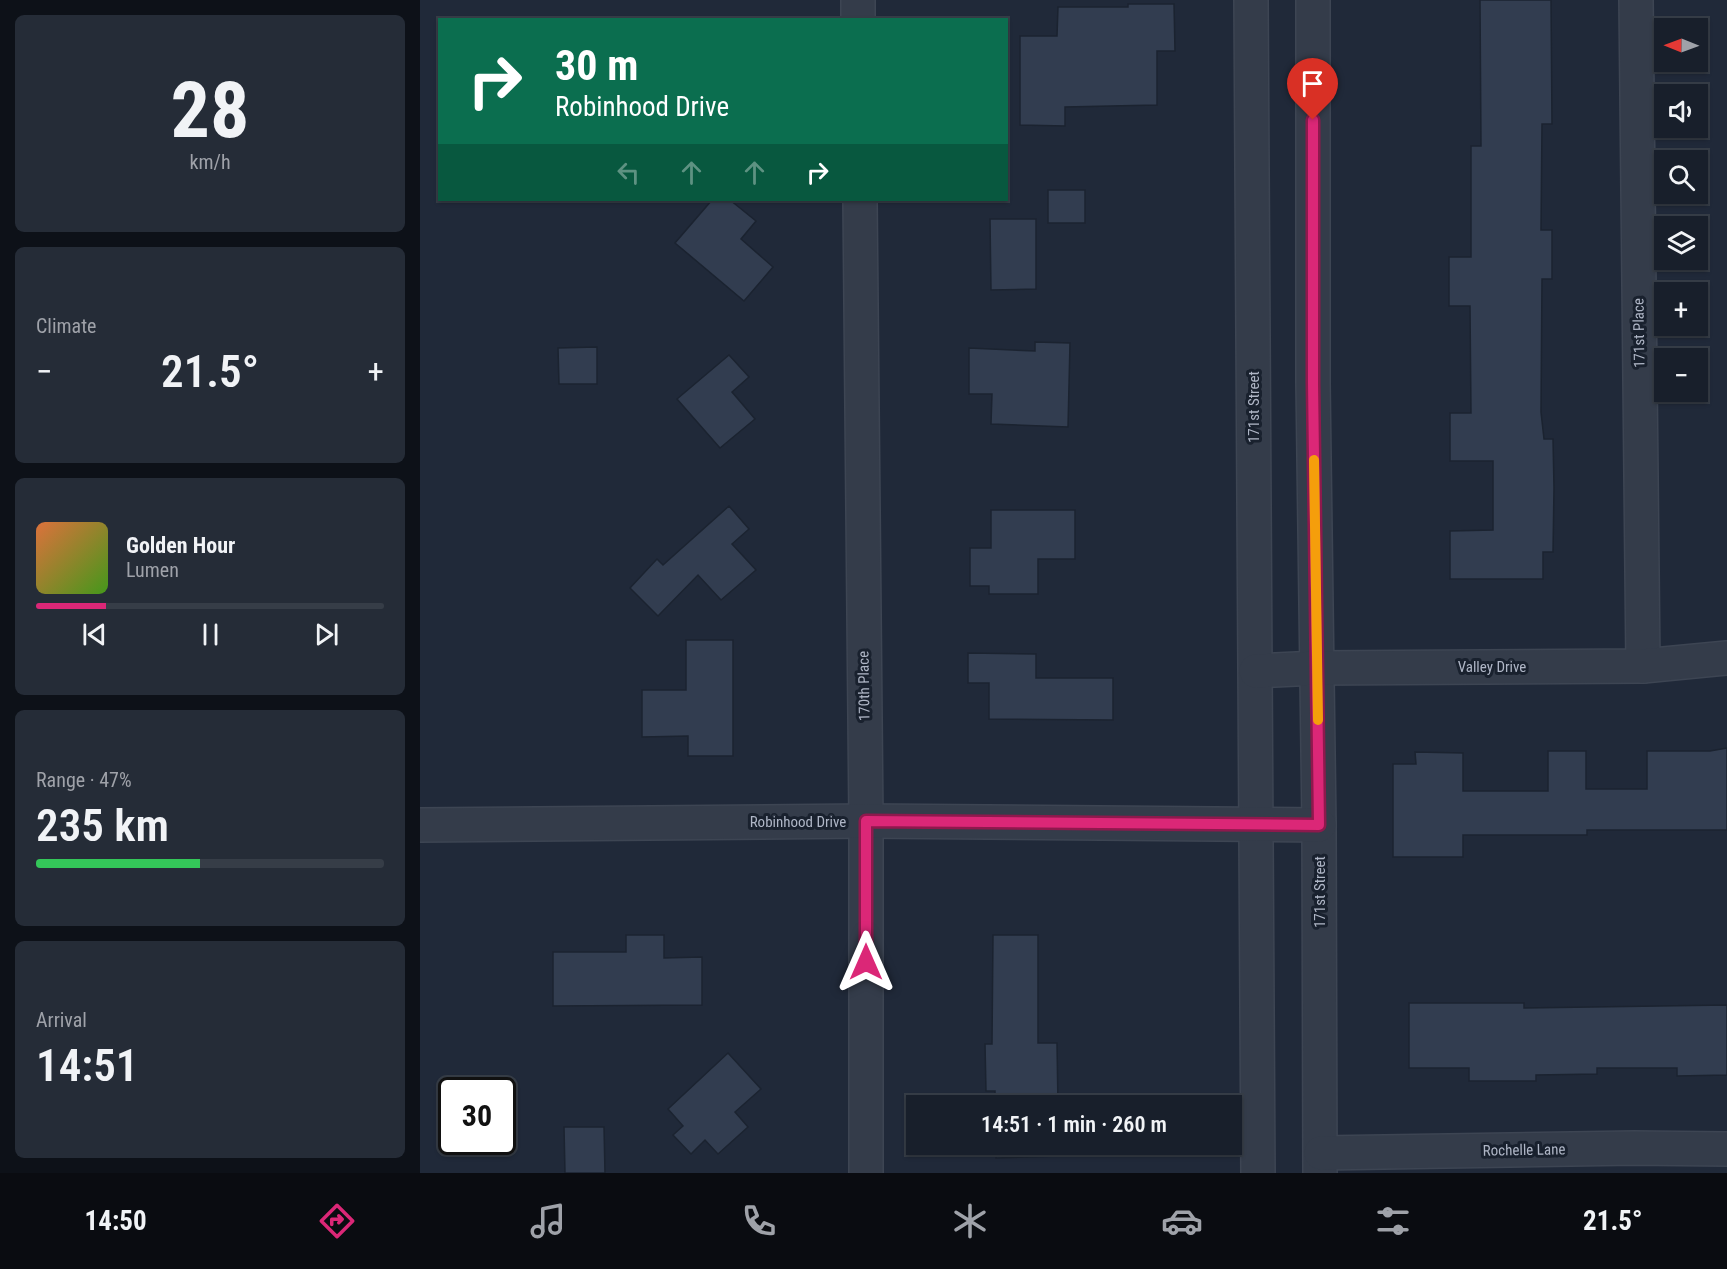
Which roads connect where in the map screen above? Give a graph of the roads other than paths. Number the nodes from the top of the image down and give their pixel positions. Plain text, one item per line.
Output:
1 (858, 0) edge
2 (1251, 0) edge
3 (1313, 0) edge
4 (1636, 0) edge
5 (858, 18) edge
6 (860, 201) edge
7 (1727, 658) edge
8 (1643, 666) junction
9 (1317, 668) junction
10 (1256, 671) junction
11 (866, 821) junction
12 (420, 825) edge
13 (1257, 825) junction
14 (1319, 825) junction
15 (1727, 1149) edge
16 (1634, 1161) edge
17 (1321, 1163) edge
18 (866, 1173) edge
19 (1258, 1173) edge

1 - 5 street
2 - 10 street, 171st Street
3 - 9 street, 171st Street
4 - 8 street, 171st Place
6 - 11 street, 170th Place
7 - 8 street, Valley Drive
8 - 9 street, Valley Drive
9 - 10 street, Valley Drive
9 - 14 street, 171st Street
10 - 13 street, 171st Street
11 - 12 street, Robinhood Drive
11 - 13 street, Robinhood Drive
11 - 18 street, 170th Place
13 - 14 street, Robinhood Drive
13 - 19 street, 171st Street
14 - 17 street, 171st Street
15 - 16 street, Rochelle Lane
16 - 17 street, Rochelle Lane

